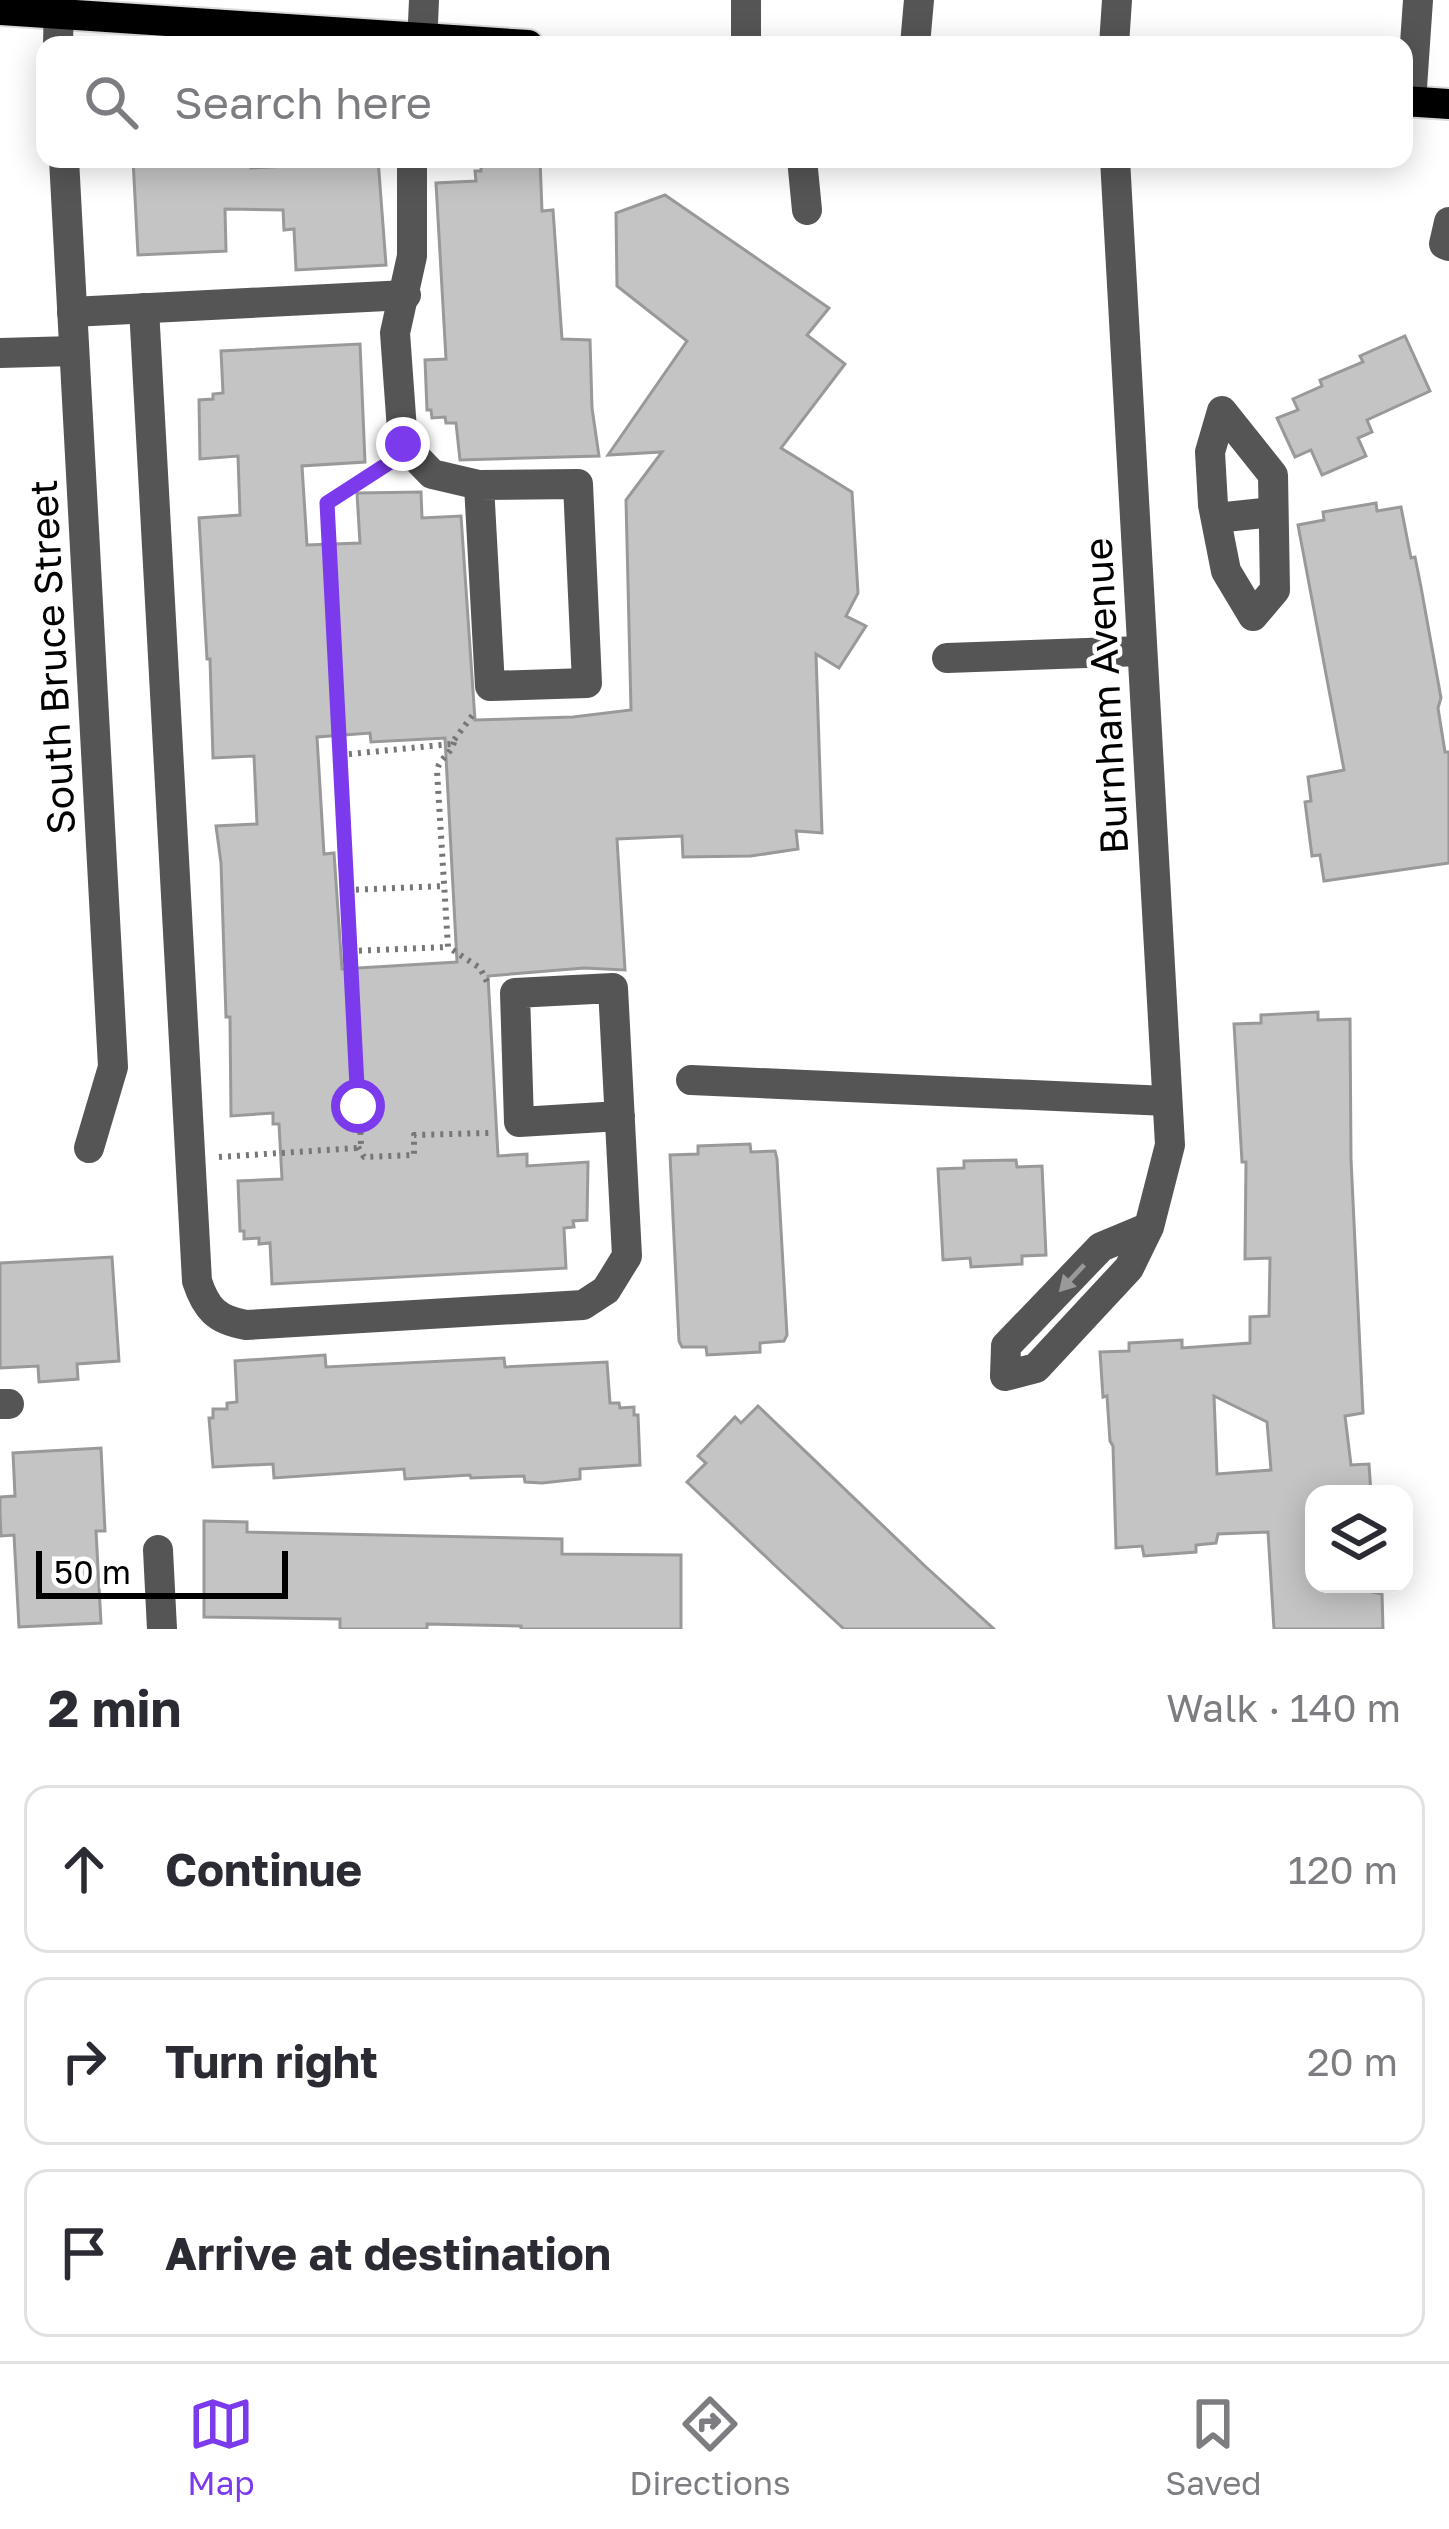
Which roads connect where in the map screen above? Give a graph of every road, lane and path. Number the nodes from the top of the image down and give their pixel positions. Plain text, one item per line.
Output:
1 (424, 0) edge
2 (746, 0) edge
3 (920, 0) edge
4 (1118, 0) edge
5 (1418, 0) edge
6 (0, 10) edge
7 (58, 20) edge
8 (323, 36) edge
9 (422, 36) edge
10 (746, 36) edge
11 (916, 36) edge
12 (1115, 36) edge
13 (1413, 50) edge
14 (1413, 101) edge
15 (1449, 104) edge
16 (64, 168) edge
17 (412, 168) edge
18 (803, 168) edge
19 (1115, 168) edge
20 (807, 210) dead end
21 (1449, 222) edge
22 (1449, 246) edge
23 (406, 296) junction
24 (144, 308) junction
25 (72, 312) junction
26 (74, 351) junction
27 (0, 353) edge
28 (409, 450) junction
29 (479, 485) junction
30 (1274, 512) junction
31 (1216, 518) junction
32 (1142, 651) junction
33 (947, 658) dead end
34 (490, 686) junction
35 (454, 742) junction
36 (340, 755) junction
37 (444, 886) junction
38 (347, 890) junction
39 (448, 947) junction
40 (350, 951) junction
41 (515, 993) junction
42 (691, 1080) dead end
43 (1167, 1101) junction
44 (620, 1116) junction
45 (519, 1122) junction
46 (358, 1147) junction
47 (89, 1148) dead end
48 (191, 1159) junction
49 (1150, 1227) junction
50 (158, 1550) dead end
51 (162, 1629) edge

1 - 9 street
2 - 10 street
3 - 11 street
4 - 12 street
5 - 13 street
6 - 7 main road
7 - 8 main road
14 - 15 main road
16 - 25 street, South Bruce Street
17 - 23 street
18 - 20 street
19 - 32 street, Burnham Avenue
21 - 22 street
23 - 24 street
23 - 28 street
24 - 25 street
24 - 48 street
25 - 26 street, South Bruce Street
26 - 27 street
26 - 47 street, South Bruce Street
28 - 29 street
28 - 36 path
29 - 34 street
29 - 34 street
30 - 31 street
30 - 31 street
30 - 31 street
32 - 33 street
32 - 43 street, Burnham Avenue
34 - 35 path
35 - 36 path
35 - 37 path
36 - 38 path
37 - 38 path
37 - 39 path
38 - 40 path
39 - 40 path
39 - 41 path
40 - 46 path
41 - 44 street
41 - 45 street
42 - 43 street
43 - 49 street, Burnham Avenue
44 - 45 street
44 - 48 street
45 - 46 path
46 - 48 path
49 -> 49 street, Burnham Avenue
50 - 51 street

